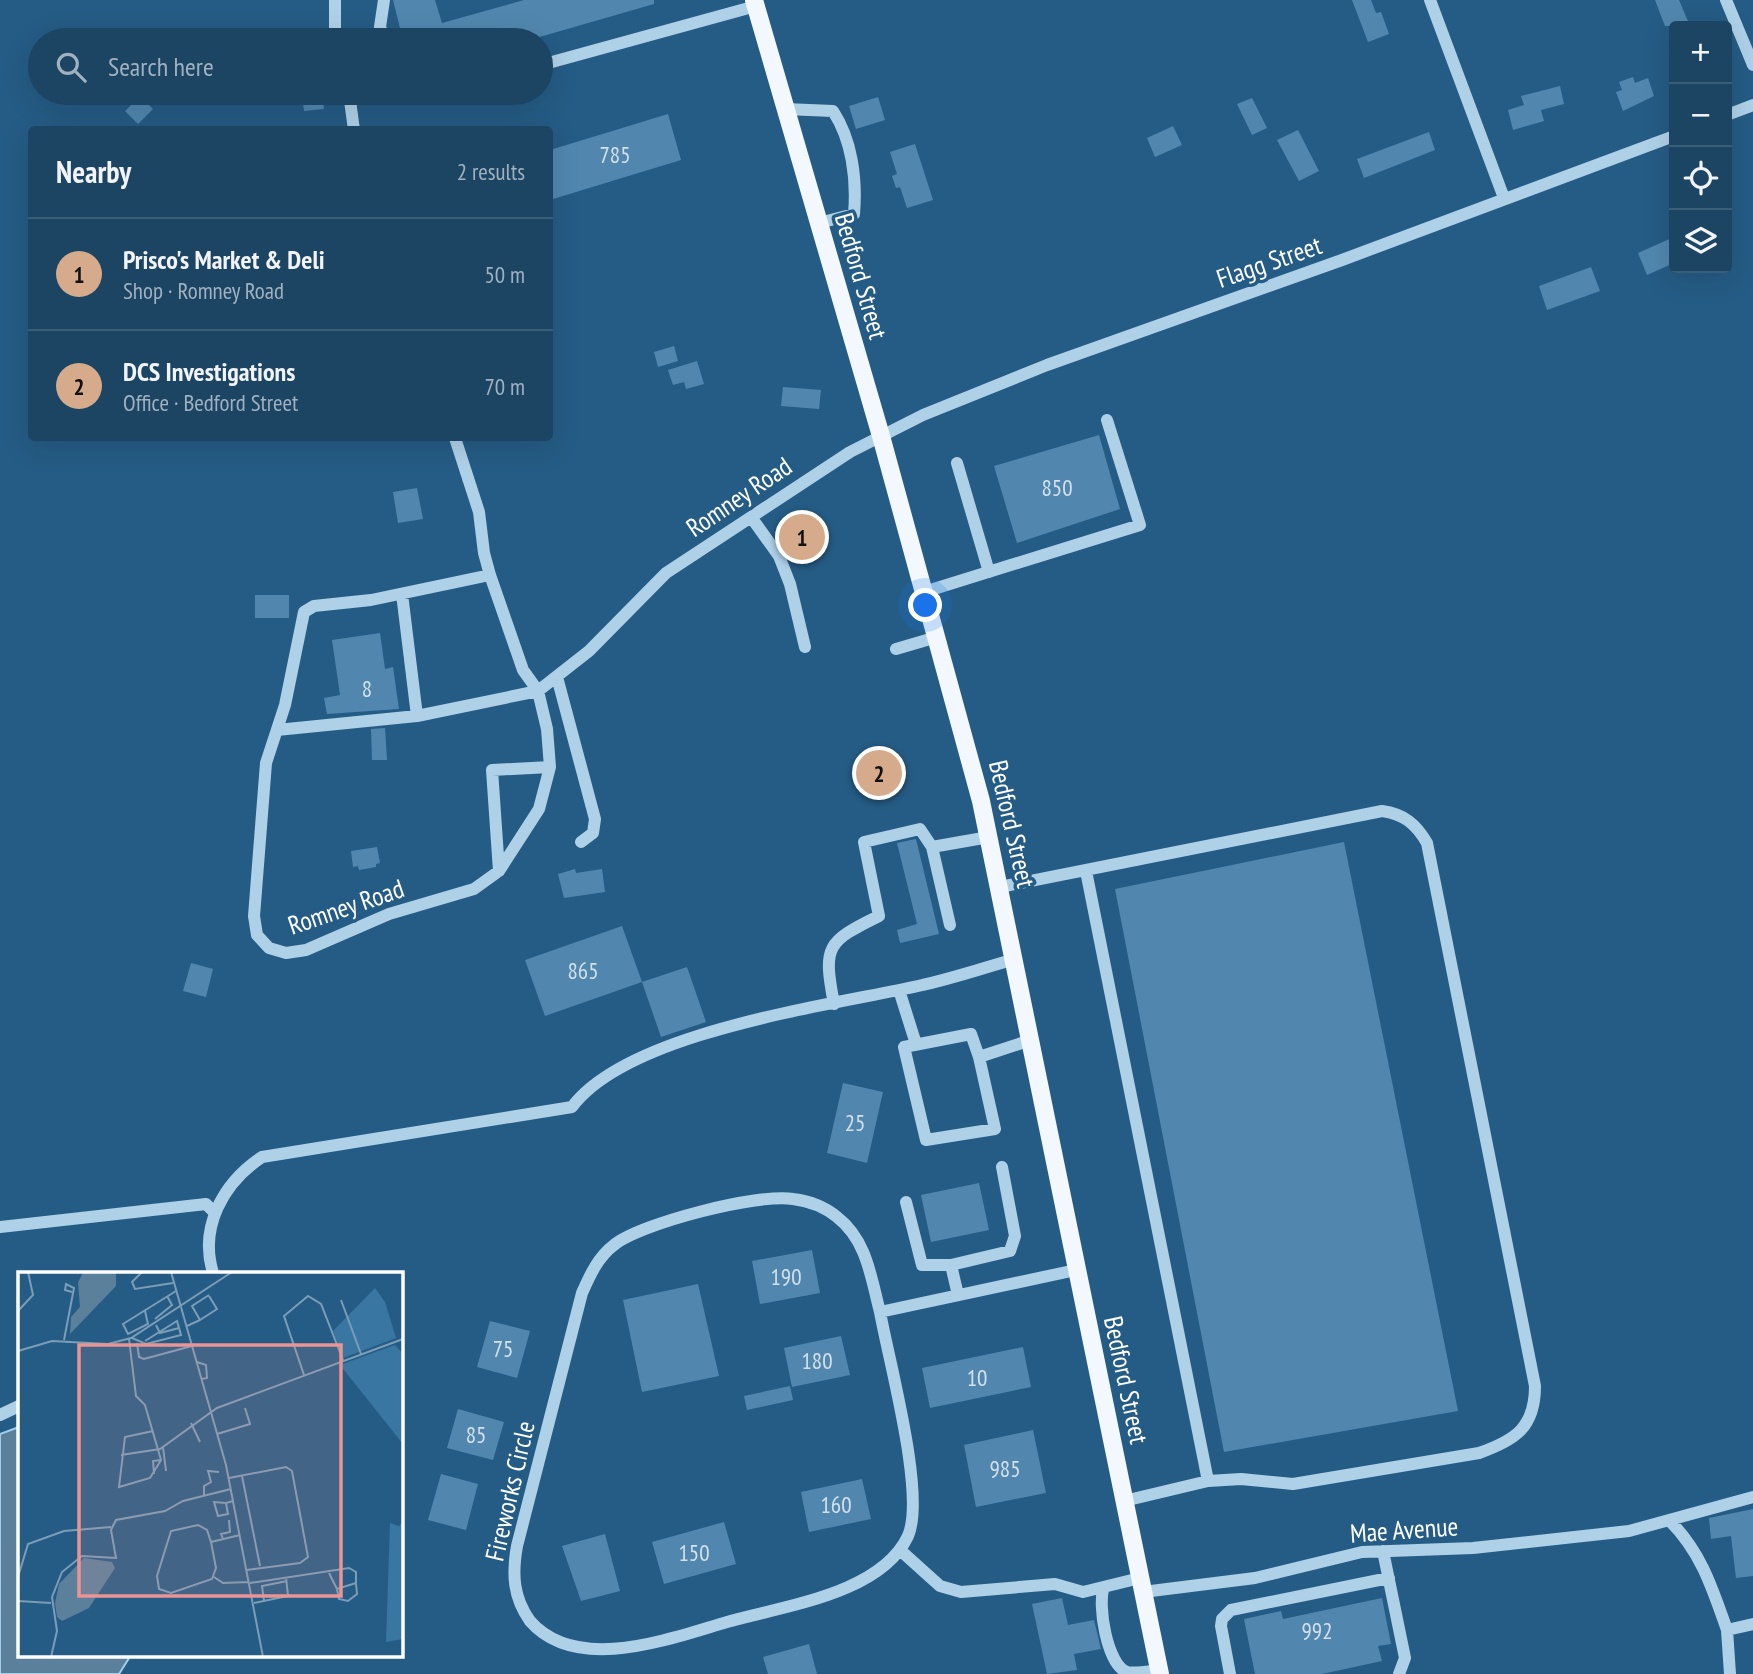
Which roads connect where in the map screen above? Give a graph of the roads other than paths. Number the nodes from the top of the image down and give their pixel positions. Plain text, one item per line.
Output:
1 (335, 0) edge
2 (384, 0) edge
3 (1430, 0) edge
4 (1726, 0) edge
5 (755, 3) edge
6 (335, 28) edge
7 (380, 28) edge
8 (553, 62) edge
9 (1753, 65) edge
10 (351, 105) edge
11 (1753, 105) edge
12 (785, 109) junction
13 (1732, 113) edge
14 (353, 126) edge
15 (1669, 138) edge
16 (1504, 198) junction
17 (818, 223) junction
18 (1107, 419) dead end
19 (881, 436) junction
20 (456, 441) edge
21 (957, 463) dead end
22 (751, 517) junction
23 (989, 572) junction
24 (490, 575) junction
25 (924, 592) junction
26 (402, 594) junction
27 (937, 637) junction
28 (805, 647) dead end
29 (896, 649) dead end
30 (557, 677) junction
31 (538, 691) junction
32 (417, 716) junction
33 (277, 730) junction
34 (550, 767) junction
35 (989, 837) junction
36 (581, 842) dead end
37 (932, 848) junction
38 (1086, 871) junction
39 (499, 872) junction
40 (1000, 887) junction
41 (950, 925) dead end
42 (1015, 959) junction
43 (899, 990) junction
44 (834, 1004) junction
45 (1031, 1040) junction
46 (916, 1044) junction
47 (979, 1057) junction
48 (1002, 1167) dead end
49 (905, 1202) dead end
50 (214, 1212) junction
51 (0, 1227) edge
52 (951, 1265) junction
53 (1076, 1270) junction
54 (213, 1272) edge
55 (958, 1295) junction
56 (880, 1312) junction
57 (18, 1406) edge
58 (0, 1415) edge
59 (1208, 1480) junction
60 (1753, 1497) edge
61 (1124, 1501) junction
62 (1669, 1520) junction
63 (900, 1550) junction
64 (1383, 1551) junction
65 (1389, 1578) junction
66 (1141, 1585) junction
67 (1104, 1587) junction
68 (1753, 1624) edge
69 (1727, 1630) junction
70 (1160, 1672) edge
71 (1230, 1674) edge
72 (1399, 1674) edge
73 (1730, 1674) edge

1 - 6 street
2 - 7 street
3 - 16 street
4 - 9 street
5 - 8 street
5 - 12 main road, Bedford Street
10 - 14 street
11 - 13 street
12 - 17 main road, Bedford Street
12 - 17 street
15 - 16 street, Flagg Street
16 - 19 street, Flagg Street
17 - 19 main road, Bedford Street
18 - 23 street
19 - 22 street, Romney Road
19 - 25 main road, Bedford Street
20 - 24 street, Romney Road
21 - 23 street
22 - 28 street
22 - 30 street, Romney Road
23 - 25 street
24 - 26 street
24 - 31 street, Romney Road
25 - 27 main road, Bedford Street
26 - 32 street
26 - 33 street, Romney Road
27 - 29 street
27 - 35 main road, Bedford Street
30 - 31 street, Romney Road
30 - 36 street
31 - 32 street
31 - 34 street, Romney Road
32 - 33 street
33 - 39 street, Romney Road
34 - 39 street, Romney Road
34 - 39 street
35 - 37 street
35 - 40 main road, Bedford Street
37 - 41 street
37 - 44 street
38 - 40 street
38 - 59 street
38 - 59 street
40 - 42 main road, Bedford Street
42 - 43 street
42 - 45 main road, Bedford Street
43 - 44 street
43 - 46 street
44 - 50 street
45 - 47 street
45 - 53 main road, Bedford Street
46 - 47 street
46 - 47 street
48 - 52 street
49 - 52 street
50 - 51 street
50 - 54 street
52 - 55 street
53 - 55 street
53 - 61 main road, Bedford Street
55 - 56 street
56 - 63 street, Fireworks Circle
56 - 63 street, Fireworks Circle
57 - 58 street
59 - 61 street
60 - 62 street, Mae Avenue
61 - 66 main road, Bedford Street
62 - 64 street, Mae Avenue
62 - 69 street
63 - 67 street, Mae Avenue
64 - 65 street
64 - 66 street, Mae Avenue
65 - 71 street
65 - 72 street
66 - 67 street, Mae Avenue
66 - 70 main road, Bedford Street
67 - 70 street
68 - 69 street
69 - 73 street

